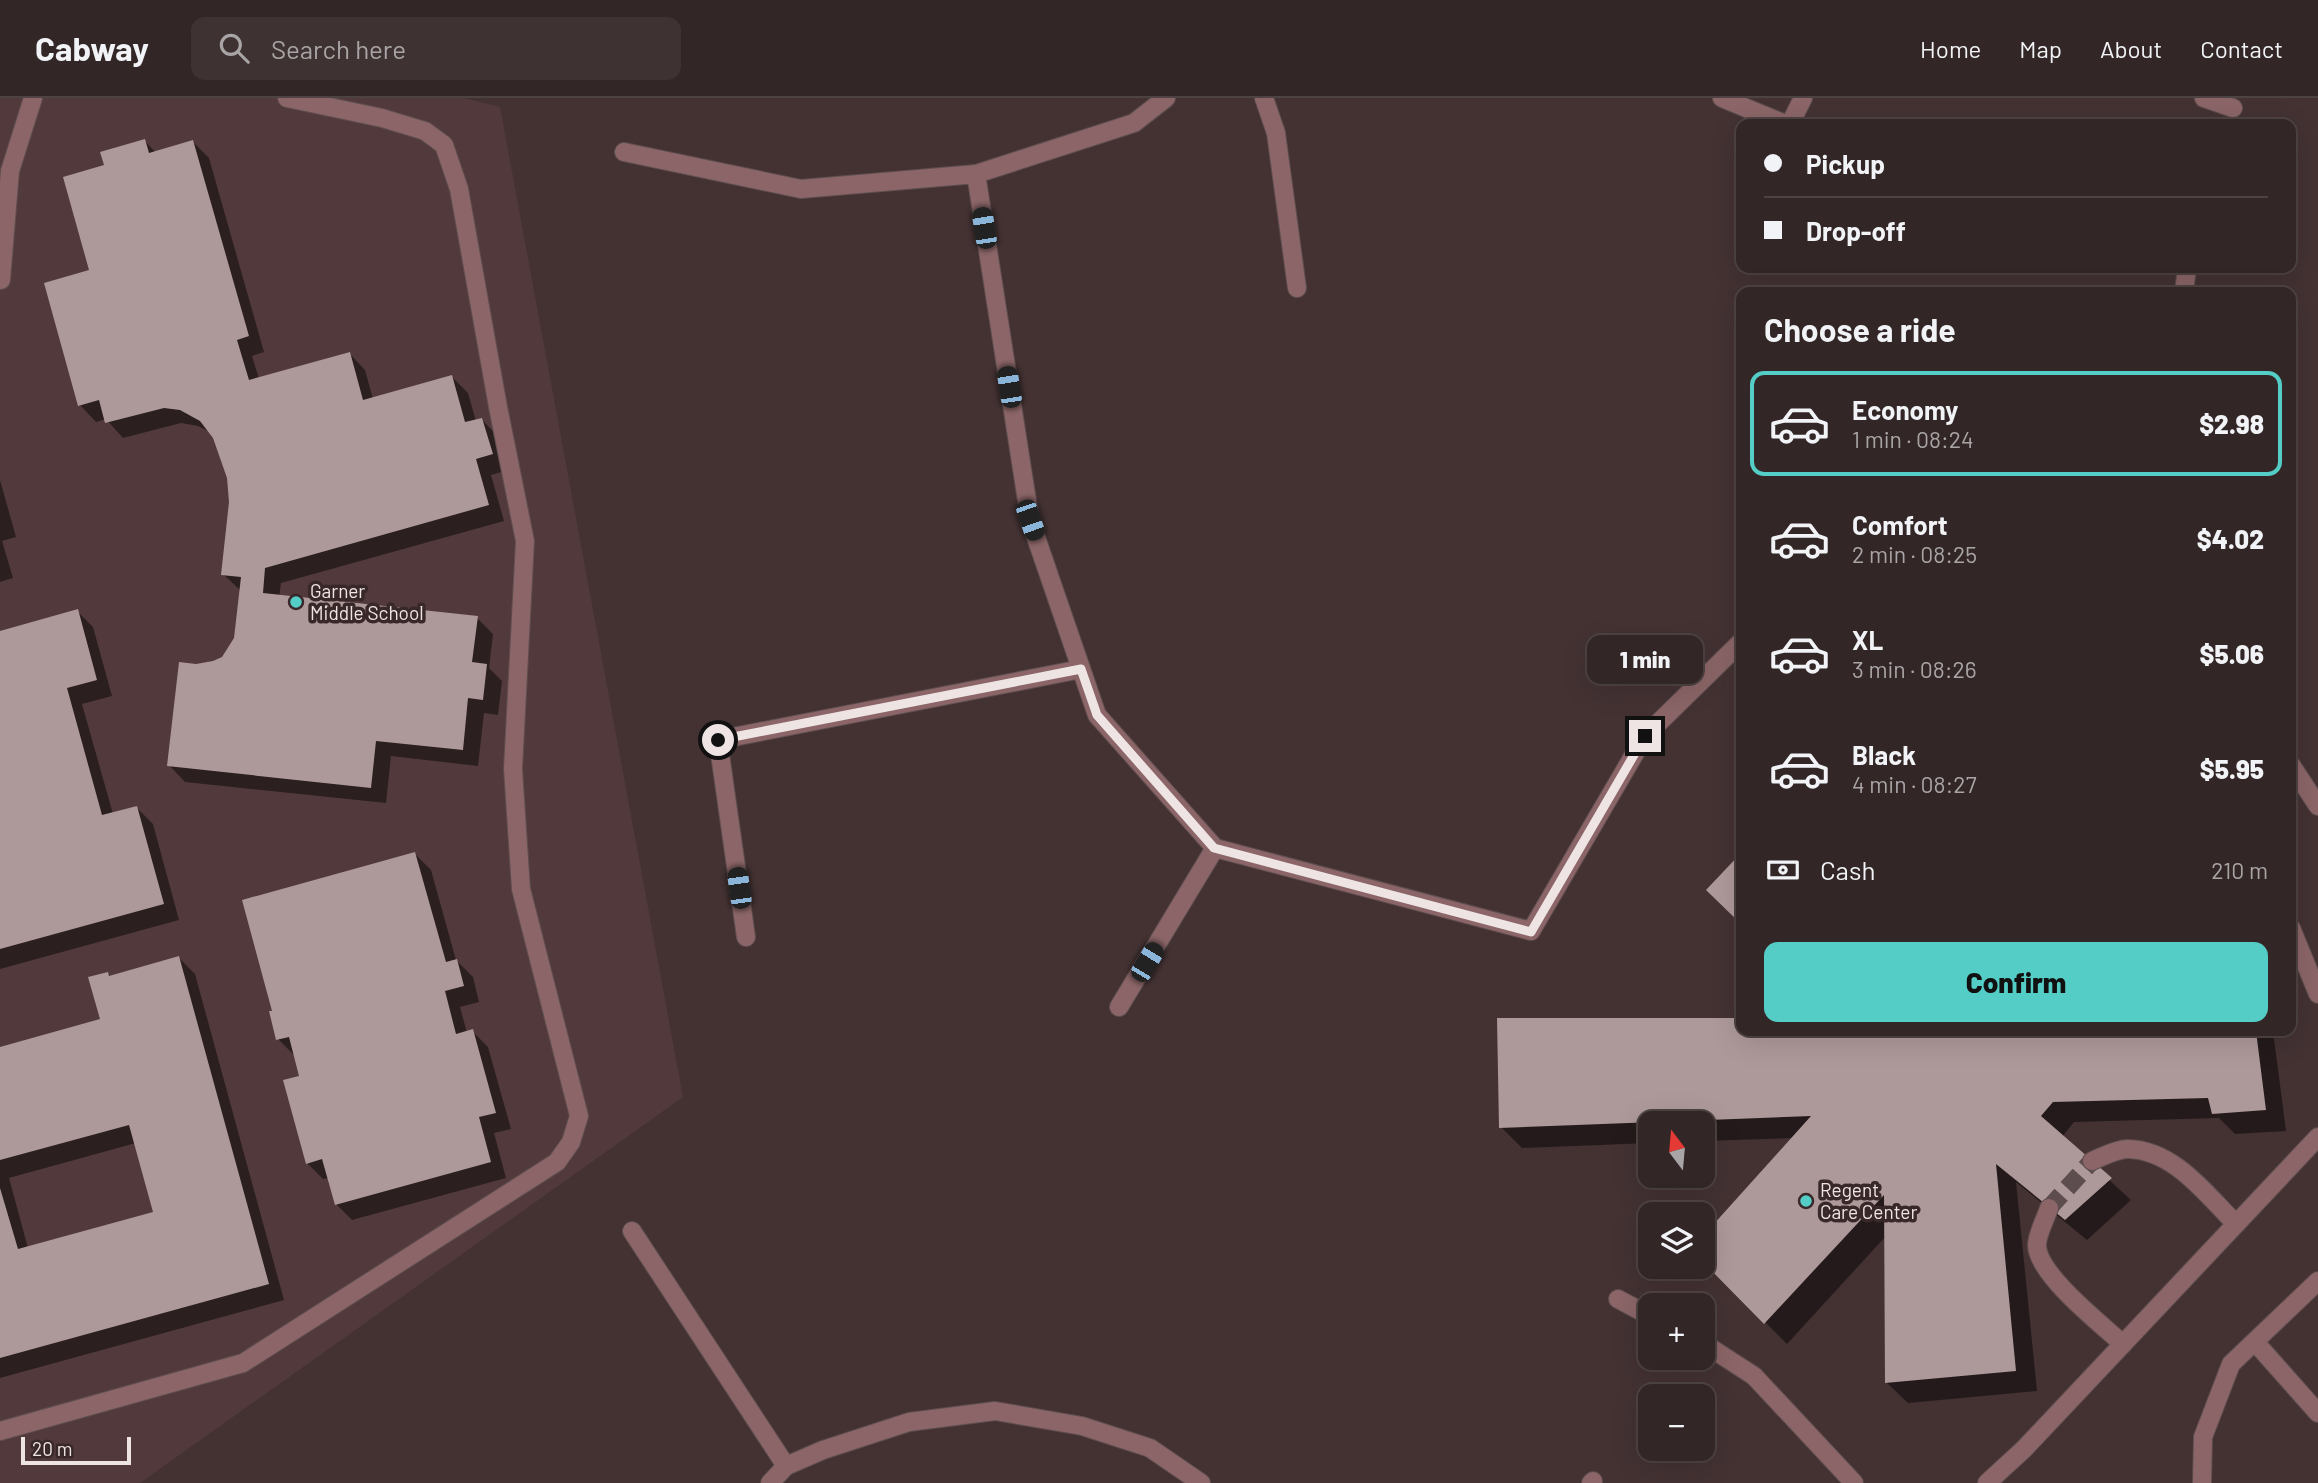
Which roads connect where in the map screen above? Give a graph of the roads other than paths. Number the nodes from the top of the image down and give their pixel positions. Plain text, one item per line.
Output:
1 (33, 98) edge
2 (287, 98) edge
3 (1166, 98) edge
4 (1264, 98) edge
5 (1722, 98) edge
6 (1803, 98) edge
7 (2204, 98) edge
8 (2232, 110) edge
9 (1775, 119) edge
10 (1791, 119) edge
11 (624, 152) dead end
12 (976, 174) junction
13 (1, 281) edge
14 (1297, 288) dead end
15 (1736, 647) edge
16 (1081, 669) junction
17 (2296, 773) edge
18 (2318, 806) edge
19 (1214, 848) junction
20 (746, 937) dead end
21 (2296, 940) edge
22 (2318, 994) edge
23 (1119, 1007) dead end
24 (2318, 1137) edge
25 (2092, 1161) tunnel mouth
26 (2049, 1208) tunnel mouth
27 (2236, 1224) junction
28 (632, 1231) dead end
29 (2318, 1281) edge
30 (1618, 1299) dead end
31 (1638, 1310) edge
32 (2255, 1342) junction
33 (2123, 1344) junction
34 (1715, 1351) edge
35 (2318, 1413) edge
36 (0, 1431) edge
37 (786, 1466) junction
38 (770, 1483) edge
39 (1201, 1483) edge
40 (1854, 1483) edge
41 (1987, 1483) edge
42 (2202, 1483) edge

1 - 13 street
2 - 36 street
3 - 12 street
4 - 14 street
5 - 9 street
6 - 10 street
7 - 8 street
11 - 12 street
12 - 16 street
15 - 19 street
16 - 19 street
16 - 20 street
17 - 18 street
19 - 23 street
21 - 22 street
24 - 27 street
25 - 27 street
26 - 33 street
27 - 33 street
28 - 37 street
29 - 32 street
30 - 31 street
32 - 35 street
32 - 42 street
33 - 41 street
34 - 40 street
37 - 38 street
37 - 39 street

